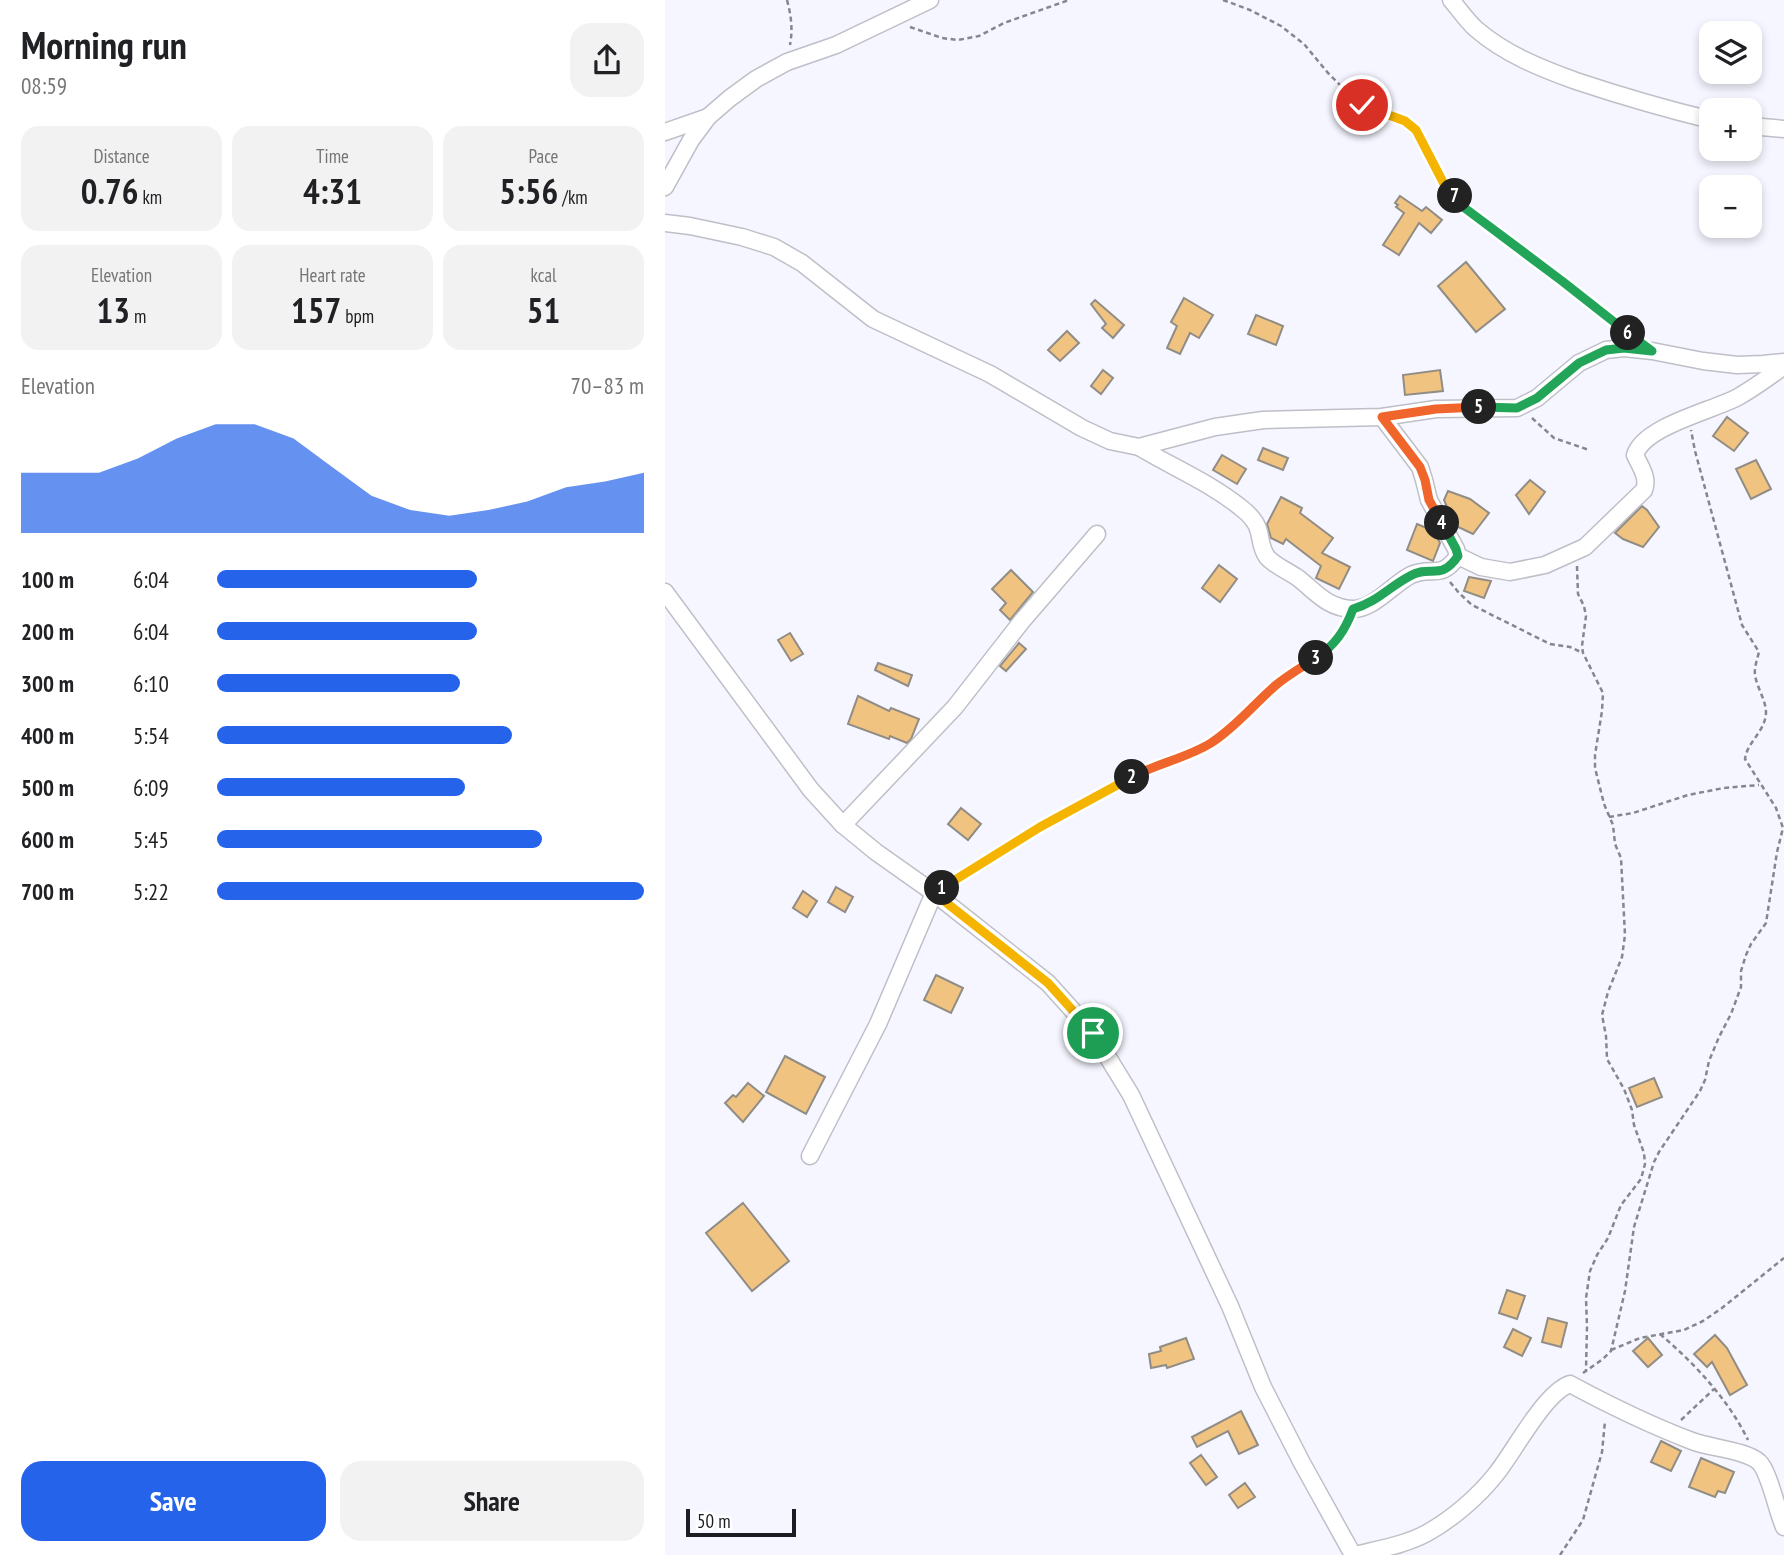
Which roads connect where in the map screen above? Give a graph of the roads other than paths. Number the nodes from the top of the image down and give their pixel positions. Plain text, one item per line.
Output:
1 (930, 0) edge
2 (1451, 0) edge
3 (708, 117) junction
4 (1699, 117) edge
5 (1762, 127) edge
6 (1784, 129) edge
7 (665, 132) edge
8 (665, 187) edge
9 (665, 223) edge
10 (1784, 364) edge
11 (1382, 417) junction
12 (1139, 447) junction
13 (1097, 534) dead end
14 (1458, 556) junction
15 (665, 592) edge
16 (672, 611) edge
17 (843, 825) junction
18 (934, 893) junction
19 (810, 1156) dead end
20 (1784, 1527) edge
21 (1354, 1555) edge

1 - 3 street
2 - 4 street
3 - 7 street
3 - 8 street
5 - 6 street
9 - 12 street
10 - 11 street
10 - 14 street
11 - 12 street
11 - 14 street
12 - 14 street
13 - 17 street
15 - 16 street
16 - 17 street
17 - 18 street
18 - 19 street
18 - 21 street
20 - 21 street

